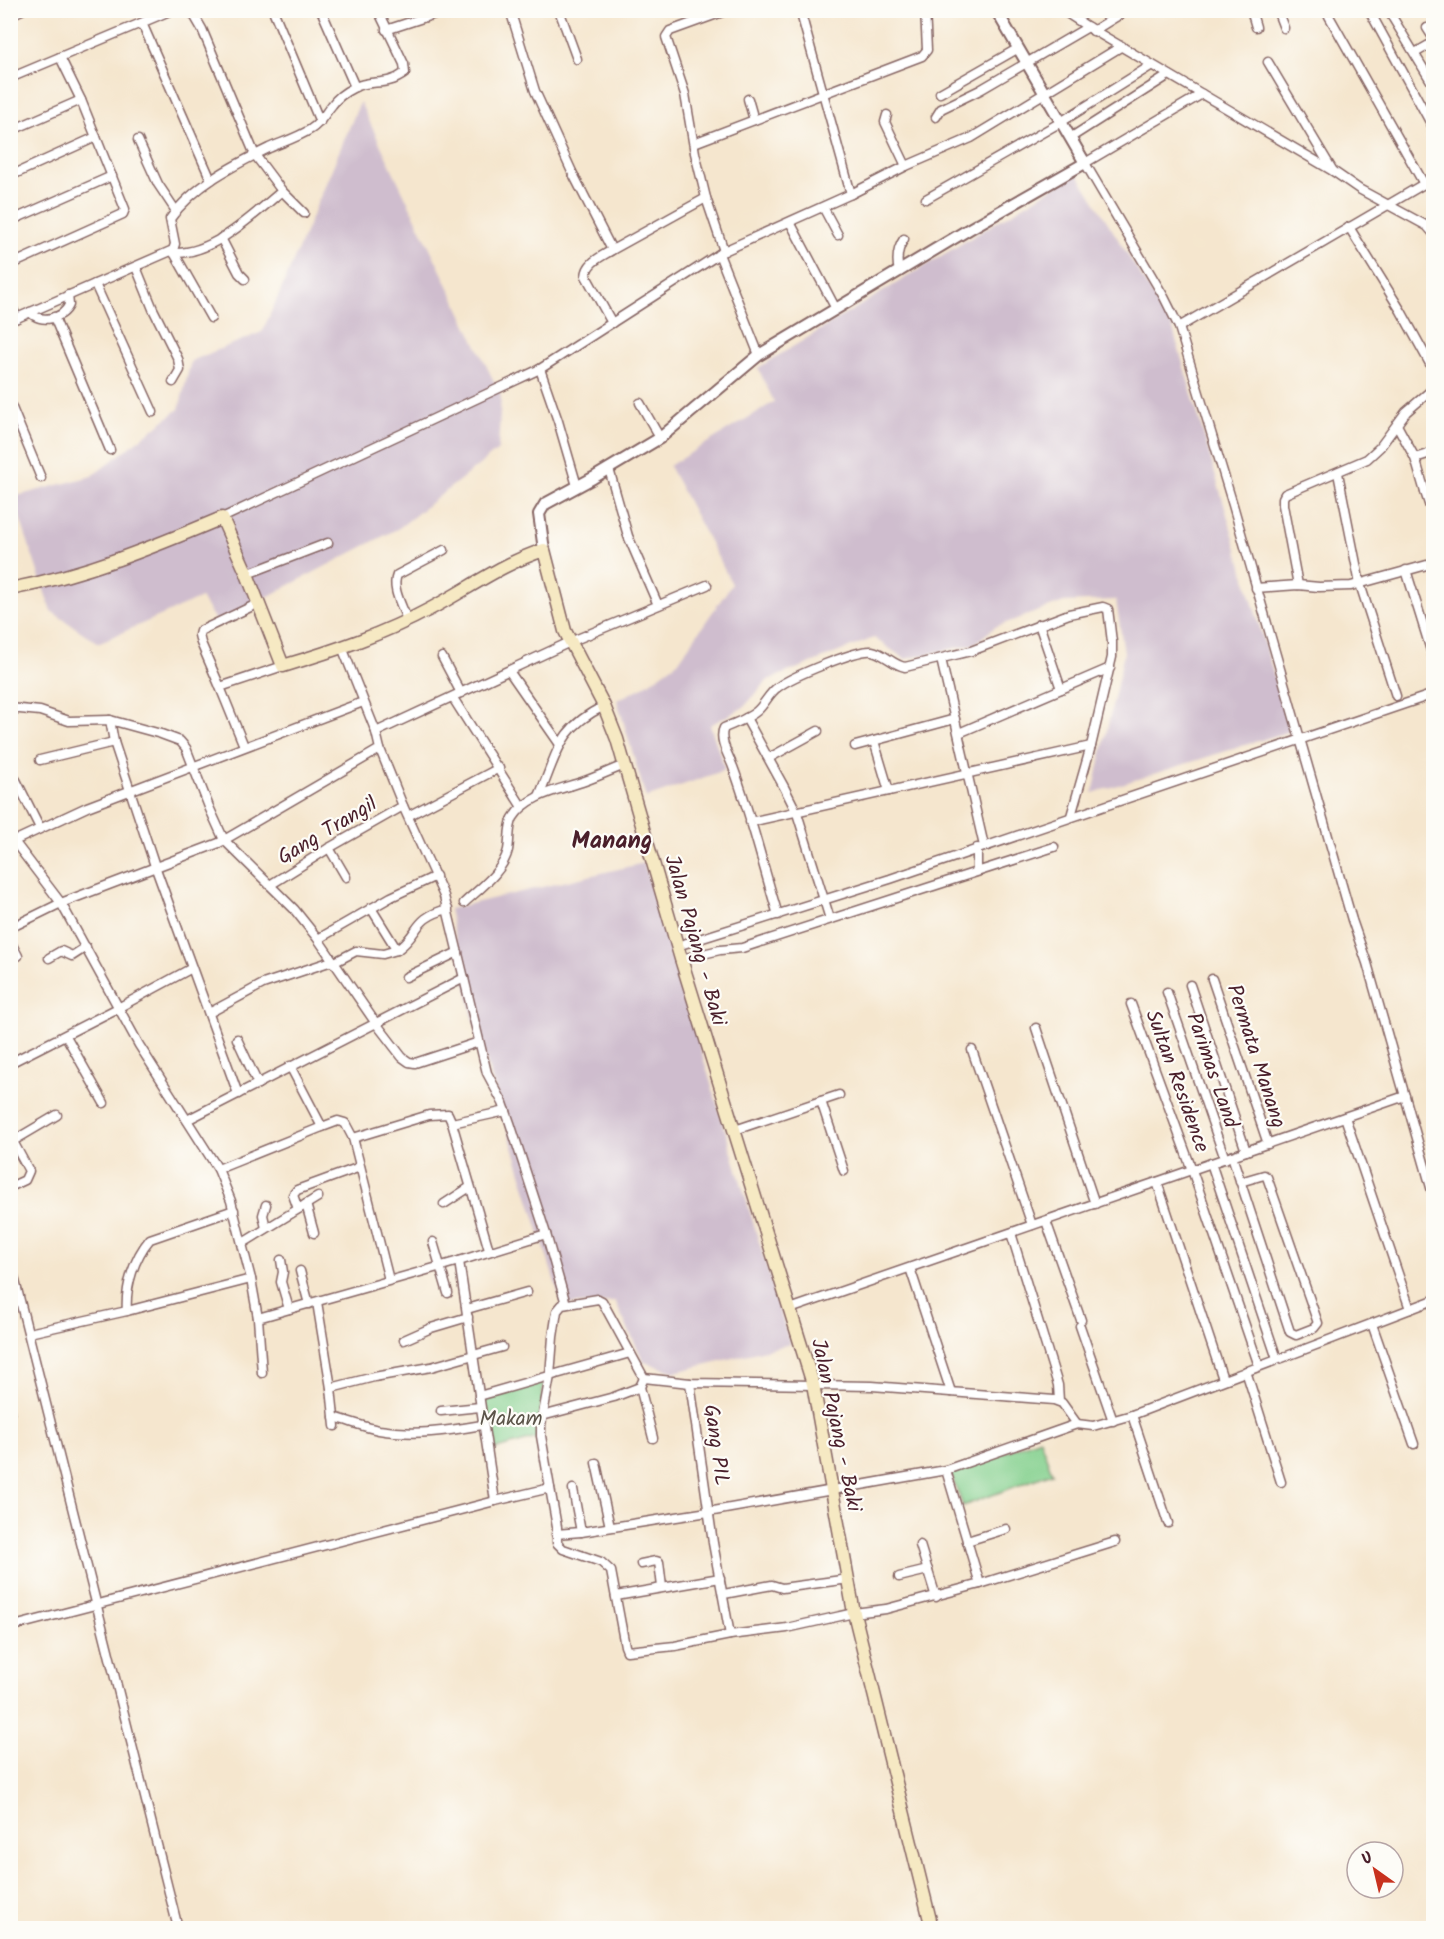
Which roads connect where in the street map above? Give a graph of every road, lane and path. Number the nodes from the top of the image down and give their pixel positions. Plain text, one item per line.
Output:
1 (172, 10) edge
2 (191, 10) edge
3 (273, 10) edge
4 (321, 10) edge
5 (378, 10) edge
6 (447, 10) edge
7 (510, 10) edge
8 (559, 10) edge
9 (728, 10) edge
10 (800, 10) edge
11 (925, 10) edge
12 (996, 10) edge
13 (1062, 10) edge
14 (1127, 10) edge
15 (1251, 10) edge
16 (1277, 10) edge
17 (1368, 10) edge
18 (1388, 10) edge
19 (22, 11) edge
20 (10, 15) edge
21 (1329, 16) dead end
22 (141, 23) junction
23 (1256, 27) dead end
24 (1284, 28) dead end
25 (1427, 28) dead end
26 (1090, 29) junction
27 (386, 30) junction
28 (1434, 41) edge
29 (1122, 46) junction
30 (1017, 49) junction
31 (1414, 54) junction
32 (60, 57) junction
33 (577, 59) dead end
34 (1268, 62) dead end
35 (1026, 63) junction
36 (1152, 65) junction
37 (1169, 75) junction
38 (10, 78) edge
39 (1434, 86) edge
40 (355, 87) junction
41 (940, 93) dead end
42 (1044, 93) junction
43 (822, 94) junction
44 (1202, 94) junction
45 (748, 99) dead end
46 (81, 100) junction
47 (886, 115) dead end
48 (936, 117) dead end
49 (754, 120) junction
50 (320, 122) junction
51 (1060, 122) junction
52 (1434, 129) edge
53 (10, 131) edge
54 (96, 137) junction
55 (1070, 138) junction
56 (138, 140) dead end
57 (694, 143) junction
58 (255, 155) junction
59 (1085, 163) junction
60 (906, 166) junction
61 (1333, 171) junction
62 (10, 176) edge
63 (112, 176) junction
64 (1434, 178) edge
65 (211, 180) junction
66 (1424, 184) junction
67 (282, 191) junction
68 (851, 194) junction
69 (706, 198) junction
70 (926, 199) dead end
71 (1388, 205) junction
72 (823, 207) junction
73 (176, 211) junction
74 (304, 213) dead end
75 (10, 221) edge
76 (790, 222) junction
77 (1349, 227) junction
78 (1434, 234) edge
79 (838, 235) dead end
80 (221, 238) junction
81 (904, 239) dead end
82 (612, 250) junction
83 (174, 251) junction
84 (722, 253) junction
85 (10, 265) edge
86 (136, 267) junction
87 (899, 272) junction
88 (245, 279) dead end
89 (95, 284) junction
90 (68, 295) junction
91 (10, 303) edge
92 (836, 309) junction
93 (30, 312) junction
94 (54, 316) junction
95 (211, 318) dead end
96 (14, 319) edge
97 (612, 323) junction
98 (1179, 327) junction
99 (759, 355) junction
100 (540, 369) junction
101 (1434, 371) edge
102 (173, 382) dead end
103 (1434, 388) edge
104 (10, 403) edge
105 (640, 403) dead end
106 (153, 412) dead end
107 (1397, 425) junction
108 (660, 438) junction
109 (110, 450) dead end
110 (1434, 452) edge
111 (1415, 458) junction
112 (609, 469) junction
113 (1338, 473) junction
114 (41, 478) dead end
115 (577, 486) junction
116 (1429, 491) edge
117 (222, 518) junction
118 (1434, 519) edge
119 (327, 543) dead end
120 (444, 550) dead end
121 (544, 550) junction
122 (1434, 562) edge
123 (1406, 570) junction
124 (247, 574) junction
125 (1360, 584) junction
126 (707, 585) dead end
127 (1298, 585) junction
128 (1256, 588) junction
129 (10, 589) edge
130 (259, 603) junction
131 (658, 605) junction
132 (407, 620) junction
133 (1039, 624) junction
134 (570, 642) junction
135 (342, 646) junction
136 (442, 657) dead end
137 (941, 659) junction
138 (1434, 660) edge
139 (283, 666) junction
140 (1110, 668) junction
141 (509, 671) junction
142 (220, 687) junction
143 (1061, 689) junction
144 (1434, 694) edge
145 (457, 696) junction
146 (1396, 696) dead end
147 (363, 702) junction
148 (604, 706) junction
149 (10, 708) edge
150 (746, 718) junction
151 (955, 719) junction
152 (110, 720) junction
153 (818, 731) dead end
154 (376, 732) junction
155 (959, 733) junction
156 (1299, 739) junction
157 (874, 741) junction
158 (114, 742) junction
159 (559, 744) junction
160 (244, 746) junction
161 (855, 746) dead end
162 (1091, 746) junction
163 (380, 749) junction
164 (769, 758) junction
165 (40, 760) dead end
166 (625, 765) junction
167 (194, 767) junction
168 (499, 768) junction
169 (969, 773) junction
170 (16, 780) dead end
171 (131, 790) junction
172 (889, 791) junction
173 (539, 796) junction
174 (403, 806) junction
175 (522, 807) junction
176 (796, 813) junction
177 (408, 816) junction
178 (1071, 816) junction
179 (750, 822) junction
180 (40, 828) junction
181 (12, 838) edge
182 (222, 841) junction
183 (980, 847) junction
184 (329, 848) junction
185 (1054, 848) dead end
186 (154, 866) junction
187 (977, 871) junction
188 (436, 876) junction
189 (346, 877) dead end
190 (270, 885) junction
191 (824, 900) junction
192 (61, 903) junction
193 (464, 903) dead end
194 (371, 908) junction
195 (448, 909) junction
196 (778, 915) junction
197 (830, 919) junction
198 (10, 928) edge
199 (318, 939) junction
200 (10, 941) edge
201 (677, 946) junction
202 (86, 947) junction
203 (397, 950) junction
204 (458, 952) junction
205 (18, 956) dead end
206 (49, 958) dead end
207 (681, 959) junction
208 (329, 962) junction
209 (192, 968) junction
210 (406, 977) dead end
211 (464, 978) junction
212 (1212, 979) dead end
213 (1190, 985) dead end
214 (1167, 992) dead end
215 (1131, 1004) dead end
216 (119, 1008) junction
217 (209, 1013) junction
218 (375, 1022) junction
219 (1036, 1028) dead end
220 (66, 1036) junction
221 (237, 1039) dead end
222 (478, 1042) junction
223 (972, 1050) dead end
224 (10, 1063) edge
225 (290, 1066) junction
226 (258, 1084) junction
227 (238, 1094) junction
228 (839, 1095) dead end
229 (1405, 1096) junction
230 (821, 1101) junction
231 (104, 1103) dead end
232 (506, 1111) junction
233 (57, 1115) dead end
234 (1345, 1117) junction
235 (187, 1120) junction
236 (452, 1123) junction
237 (322, 1127) junction
238 (735, 1130) junction
239 (353, 1138) junction
240 (12, 1139) edge
241 (1268, 1144) junction
242 (1246, 1151) junction
243 (1228, 1157) junction
244 (1211, 1163) junction
245 (360, 1167) junction
246 (218, 1169) junction
247 (1192, 1170) junction
248 (844, 1171) dead end
249 (1157, 1182) junction
250 (1240, 1182) junction
251 (10, 1187) edge
252 (470, 1187) junction
253 (318, 1197) dead end
254 (1434, 1198) edge
255 (444, 1204) dead end
256 (1095, 1204) junction
257 (266, 1205) dead end
258 (302, 1206) junction
259 (234, 1210) junction
260 (1046, 1221) junction
261 (1032, 1226) junction
262 (266, 1228) junction
263 (314, 1233) dead end
264 (1011, 1233) junction
265 (546, 1234) junction
266 (433, 1242) dead end
267 (243, 1243) junction
268 (489, 1250) junction
269 (281, 1260) dead end
270 (10, 1261) edge
271 (459, 1261) junction
272 (441, 1265) junction
273 (910, 1268) junction
274 (300, 1271) dead end
275 (251, 1279) junction
276 (389, 1280) junction
277 (527, 1292) dead end
278 (448, 1293) dead end
279 (1434, 1300) edge
280 (313, 1303) junction
281 (566, 1304) junction
282 (289, 1309) junction
283 (790, 1309) junction
284 (1410, 1309) junction
285 (127, 1311) junction
286 (468, 1313) junction
287 (258, 1318) junction
288 (1372, 1324) junction
289 (29, 1333) junction
290 (404, 1340) dead end
291 (502, 1347) dead end
292 (630, 1353) junction
293 (474, 1355) junction
294 (1277, 1359) junction
295 (1259, 1366) junction
296 (1246, 1371) junction
297 (262, 1373) dead end
298 (550, 1376) junction
299 (1223, 1379) junction
300 (642, 1382) junction
301 (690, 1383) junction
302 (813, 1384) junction
303 (331, 1388) junction
304 (951, 1392) junction
305 (479, 1396) junction
306 (1059, 1401) junction
307 (480, 1407) junction
308 (441, 1411) dead end
309 (1132, 1415) junction
310 (542, 1416) junction
311 (1113, 1421) junction
312 (1077, 1424) junction
313 (482, 1425) junction
314 (653, 1438) dead end
315 (1414, 1444) dead end
316 (596, 1463) dead end
317 (946, 1470) junction
318 (1281, 1482) dead end
319 (550, 1488) junction
320 (573, 1489) dead end
321 (832, 1490) junction
322 (495, 1500) junction
323 (708, 1512) junction
324 (1168, 1523) dead end
325 (610, 1527) junction
326 (1006, 1529) dead end
327 (580, 1532) junction
328 (556, 1534) junction
329 (967, 1541) junction
330 (1115, 1542) dead end
331 (920, 1545) dead end
332 (641, 1564) dead end
333 (928, 1570) junction
334 (899, 1577) dead end
335 (720, 1578) junction
336 (849, 1579) junction
337 (980, 1584) junction
338 (662, 1587) junction
339 (724, 1594) junction
340 (616, 1596) junction
341 (936, 1597) junction
342 (98, 1604) junction
343 (855, 1617) junction
344 (10, 1627) edge
345 (730, 1635) junction
346 (178, 1929) edge
347 (932, 1929) edge

1 - 22 street
2 - 58 street
3 - 50 street
4 - 40 street
5 - 27 street
6 - 27 street
7 - 82 street
8 - 33 street
9 - 57 street
10 - 43 street
11 - 43 street
12 - 30 street
13 - 26 street
14 - 26 street
15 - 23 street
16 - 24 street
17 - 52 street
18 - 31 street
19 - 20 street
21 - 66 street
22 - 32 street
22 - 65 street
25 - 28 street
26 - 29 street
26 - 35 street
27 - 40 street
28 - 31 street
29 - 36 street
29 - 42 street
30 - 35 street
30 - 41 street
31 - 39 street
32 - 38 street
32 - 46 street
34 - 61 street
35 - 42 street
35 - 48 street
36 - 37 street
36 - 51 street
37 - 44 street
37 - 55 street
40 - 50 street
42 - 51 street
42 - 60 street
43 - 49 street
43 - 68 street
44 - 59 street
44 - 61 street
45 - 49 street
46 - 53 street
46 - 54 street
47 - 60 street
49 - 57 street
50 - 58 street
51 - 55 street
51 - 70 street
54 - 62 street
54 - 63 street
55 - 59 street
56 - 73 street
57 - 69 street
58 - 65 street
58 - 67 street
59 - 87 street
59 - 98 street
60 - 68 street
61 - 71 street
63 - 75 street
63 - 85 street
64 - 66 street
65 - 73 street
66 - 71 street
67 - 74 street
67 - 80 street
68 - 72 street
69 - 82 street
69 - 84 street
71 - 77 street
71 - 78 street
72 - 76 street
72 - 79 street
73 - 83 street
76 - 84 street
76 - 92 street
77 - 98 street
77 - 101 street
80 - 83 street
80 - 88 street
81 - 87 street
82 - 97 street
83 - 86 street
83 - 95 street
84 - 97 street
84 - 99 street
86 - 89 street
86 - 102 street
87 - 92 street
89 - 90 street
89 - 106 street
90 - 93 street
90 - 94 street
91 - 96 street
92 - 99 street
93 - 94 street
93 - 96 street
94 - 109 street
97 - 100 street
98 - 128 street
99 - 108 street
100 - 115 street
100 - 117 street
103 - 107 street
104 - 114 street
105 - 108 street
107 - 111 street
107 - 113 street
108 - 112 street
110 - 111 street
111 - 116 street
112 - 115 street
112 - 131 street
113 - 125 street
113 - 127 street
115 - 121 street
116 - 118 street
117 - 124 main road
117 - 129 main road
119 - 124 street
120 - 132 street
121 - 132 main road
121 - 134 main road, Jalan Pajang - Baki
122 - 123 street
123 - 125 street
123 - 138 street
124 - 130 main road
125 - 127 street
125 - 146 street
126 - 131 street
127 - 128 street
128 - 156 street
130 - 139 main road
130 - 142 street
131 - 134 street
132 - 135 main road
133 - 137 street
133 - 140 street
133 - 143 street
134 - 141 street
134 - 148 main road, Jalan Pajang - Baki
135 - 139 main road
135 - 147 street
136 - 145 street
137 - 150 street
137 - 151 street
139 - 142 street
140 - 143 street
140 - 162 street
141 - 145 street
141 - 159 street
142 - 160 street
143 - 155 street
144 - 156 street
145 - 154 street
145 - 168 street
147 - 154 street
147 - 160 street
148 - 159 street
148 - 166 main road, Jalan Pajang - Baki
149 - 152 street
150 - 164 street
150 - 179 street
151 - 155 street
151 - 157 street
152 - 158 street
152 - 167 street
153 - 164 street
154 - 163 street
155 - 169 street
156 - 178 street
156 - 229 street
157 - 161 street
157 - 172 street
158 - 165 street
158 - 171 street
159 - 173 street
160 - 167 street
162 - 169 street
162 - 178 street
163 - 174 street
163 - 182 street
164 - 176 street
166 - 173 street
166 - 201 main road, Jalan Pajang - Baki
167 - 171 street
167 - 182 street
168 - 175 street
168 - 177 street
169 - 172 street
169 - 183 street
170 - 180 street
171 - 180 street
171 - 186 street
172 - 176 street
173 - 175 street
174 - 177 street
174 - 184 street, Gang Trangil
175 - 193 street
176 - 179 street
176 - 191 street
177 - 188 street
178 - 183 street
179 - 196 street
180 - 181 street
181 - 192 street
182 - 186 street
182 - 190 street
183 - 187 street
183 - 191 street
184 - 189 street
184 - 190 street, Gang Trangil
185 - 187 street
186 - 192 street
186 - 209 street
187 - 197 street
188 - 194 street
188 - 195 street
190 - 199 street
191 - 196 street
191 - 197 street
192 - 198 street
192 - 202 street
194 - 199 street
194 - 203 street
195 - 203 street
195 - 204 street
196 - 201 street
197 - 207 street
199 - 208 street
200 - 205 street
201 - 207 main road, Jalan Pajang - Baki
202 - 206 street
202 - 216 street
203 - 208 street
204 - 210 street
204 - 211 street
207 - 238 main road, Jalan Pajang - Baki
208 - 217 street
208 - 218 street
209 - 216 street
209 - 217 street
211 - 218 street
211 - 222 street
212 - 241 street, Permata Manang
213 - 242 street
214 - 243 street, Parimas Land
215 - 247 street, Sultan Residence
216 - 220 street
216 - 235 street
217 - 227 street
218 - 222 street
218 - 225 street
219 - 256 street
220 - 224 street
220 - 231 street
221 - 226 street
222 - 232 street
223 - 261 street
225 - 226 street
225 - 237 street
226 - 227 street
227 - 235 street
228 - 230 street
229 - 234 street
229 - 254 street
230 - 238 street
230 - 248 street
232 - 236 street
232 - 265 street
233 - 240 street
234 - 241 street
234 - 284 street
235 - 246 street
236 - 239 street
236 - 252 street
237 - 239 street
237 - 246 street
238 - 283 main road, Jalan Pajang - Baki
239 - 245 street
240 - 251 street
241 - 242 street
242 - 243 street
243 - 244 street
243 - 250 street, Parimas Land
244 - 247 street
244 - 294 street
245 - 258 street
245 - 276 street
246 - 259 street
247 - 249 street
247 - 295 street, Sultan Residence
249 - 256 street
249 - 299 street
250 - 250 street, Parimas Land
252 - 255 street
252 - 268 street
253 - 258 street
256 - 260 street
257 - 262 street
258 - 262 street
258 - 263 street
259 - 267 street
259 - 285 street
260 - 261 street
260 - 311 street
261 - 264 street
262 - 267 street
264 - 273 street
264 - 306 street
265 - 268 street
265 - 281 street
266 - 272 street
267 - 275 street
268 - 271 street
269 - 282 street
270 - 289 street
271 - 272 street
271 - 286 street
272 - 276 street
272 - 278 street
273 - 283 street
273 - 304 street
274 - 280 street
275 - 285 street
275 - 287 street
276 - 280 street
277 - 286 street
279 - 284 street
280 - 282 street
280 - 303 street
281 - 292 street
281 - 298 street
282 - 287 street
283 - 302 main road, Jalan Pajang - Baki
284 - 288 street
285 - 289 street
286 - 290 street
286 - 293 street
287 - 297 street
288 - 294 street
288 - 315 street
289 - 342 street
291 - 293 street
292 - 298 street
292 - 300 street
293 - 303 street
293 - 305 street
294 - 295 street
295 - 296 street
296 - 299 street
296 - 318 street
298 - 305 street
298 - 310 street
299 - 309 street
300 - 301 street
300 - 310 street
300 - 314 street
301 - 302 street
301 - 323 street, Gang PIL
302 - 304 street
302 - 321 main road, Jalan Pajang - Baki
303 - 313 street
304 - 306 street
305 - 307 street
306 - 312 street
307 - 308 street
307 - 313 street
309 - 311 street
309 - 324 street
310 - 319 street
311 - 312 street
312 - 317 street
313 - 322 street
316 - 325 street
317 - 321 street
317 - 329 street
319 - 322 street
319 - 328 street
320 - 327 street
321 - 323 street
321 - 336 main road, Jalan Pajang - Baki
322 - 342 street
323 - 325 street
323 - 335 street, Gang PIL
325 - 327 street
326 - 329 street
327 - 328 street
328 - 340 street
329 - 337 street
330 - 337 street
331 - 333 street
332 - 338 street
333 - 334 street
333 - 341 street
335 - 338 street
335 - 339 street, Gang PIL
336 - 339 street
336 - 343 main road, Jalan Pajang - Baki
337 - 341 street
338 - 340 street
339 - 345 street, Gang PIL
340 - 345 street
341 - 343 street
342 - 344 street
342 - 346 street
343 - 345 street
343 - 347 main road, Jalan Pajang - Baki

